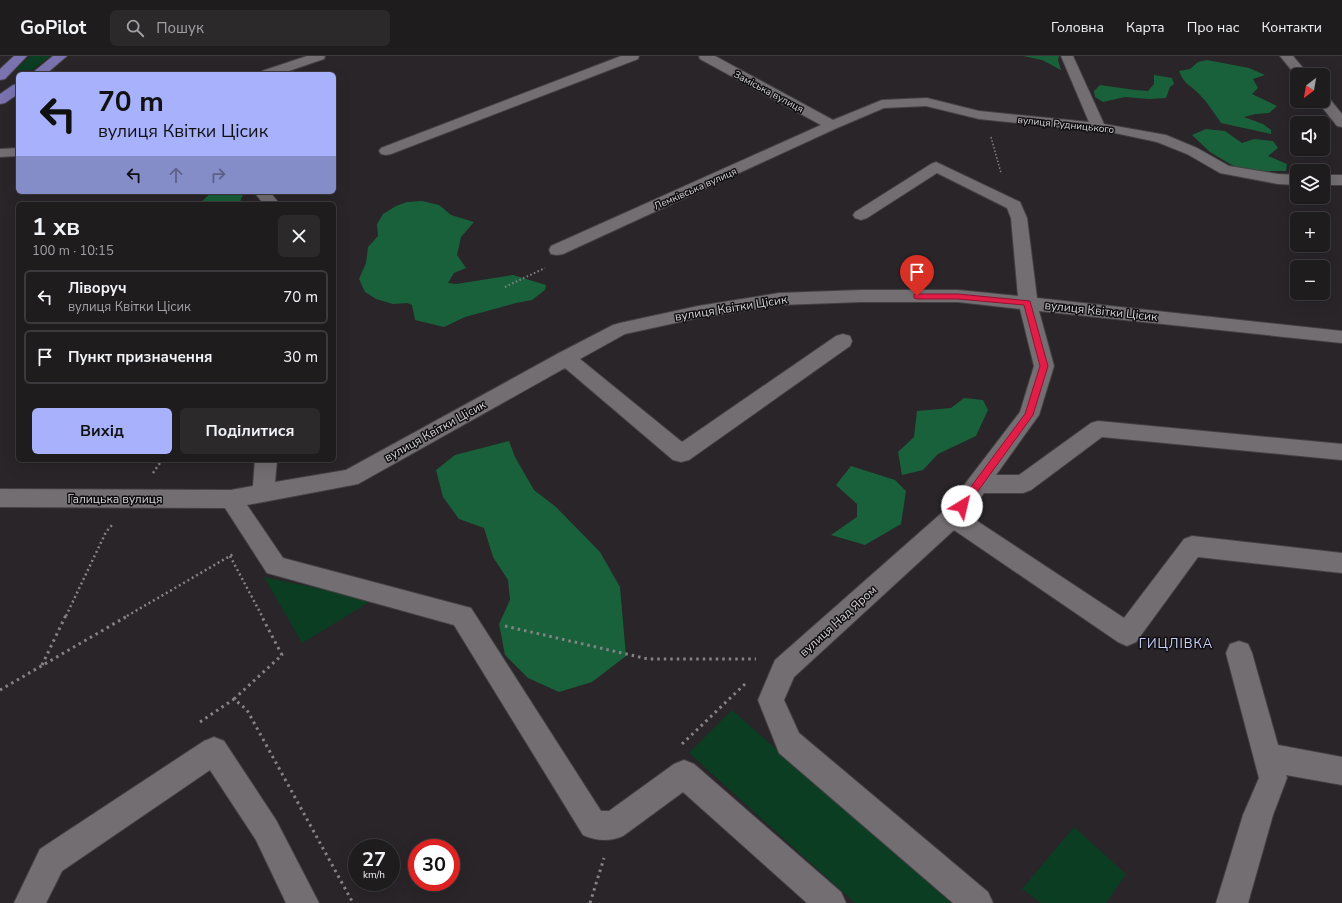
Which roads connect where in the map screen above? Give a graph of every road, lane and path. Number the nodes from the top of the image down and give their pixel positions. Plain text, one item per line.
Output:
1 (21, 56) edge
2 (61, 56) edge
3 (319, 56) edge
4 (633, 56) edge
5 (705, 56) edge
6 (1066, 56) edge
7 (1286, 56) edge
8 (1296, 68) edge
9 (41, 72) edge
10 (273, 72) edge
11 (0, 76) edge
12 (0, 84) edge
13 (16, 88) edge
14 (16, 89) edge
15 (0, 100) edge
16 (1330, 108) edge
17 (986, 116) junction
18 (1342, 123) edge
19 (832, 125) junction
20 (1099, 128) junction
21 (386, 150) dead end
22 (16, 152) edge
23 (0, 153) edge
24 (1290, 180) edge
25 (1330, 180) edge
26 (1342, 180) edge
27 (264, 194) edge
28 (270, 202) edge
29 (1014, 205) junction
30 (861, 215) dead end
31 (557, 250) joint
32 (505, 287) dead end
33 (1028, 303) junction
34 (1335, 336) edge
35 (843, 341) dead end
36 (1342, 349) edge
37 (566, 358) junction
38 (1342, 452) edge
39 (161, 462) edge
40 (266, 462) edge
41 (978, 484) junction
42 (263, 494) junction
43 (0, 498) edge
44 (135, 499) junction
45 (230, 499) junction
46 (954, 518) junction
47 (257, 539) junction
48 (230, 556) junction
49 (1342, 563) edge
50 (462, 616) junction
51 (1239, 653) dead end
52 (757, 659) dead end
53 (42, 665) junction
54 (0, 690) edge
55 (234, 699) dead end
56 (1267, 757) junction
57 (1342, 771) edge
58 (613, 826) junction
59 (30, 903) edge
60 (303, 903) edge
61 (590, 903) edge
62 (830, 903) edge
63 (977, 903) edge
64 (1232, 903) edge

1 - 11 main road
2 - 9 main road
3 - 10 street
4 - 21 street
5 - 19 street, Заміська вулиця
6 - 20 street
7 - 8 street
12 - 13 main road
14 - 15 main road
16 - 18 street
17 - 19 street, вулиця Рудницького
17 - 20 street, вулиця Рудницького
17 - 29 path
19 - 31 street, Лемківська вулиця
20 - 24 street, вулиця Рудницького
22 - 23 street
25 - 26 street
27 - 28 street
29 - 30 street
29 - 33 street, вулиця Над Яром
31 - 32 path
33 - 34 street, вулиця Квітки Цісик
33 - 37 street, вулиця Квітки Цісик
33 - 41 street, вулиця Над Яром
34 - 36 street
35 - 37 street
37 - 42 street, вулиця Квітки Цісик
38 - 41 street
39 - 44 path
40 - 42 street
41 - 46 street, вулиця Над Яром
42 - 45 street, вулиця Квітки Цісик
43 - 44 street, Галицька вулиця
44 - 45 street, Галицька вулиця
44 - 53 path
45 - 47 street
46 - 49 street
46 - 63 street, вулиця Над Яром
47 - 48 path
47 - 50 street
48 - 53 path
48 - 55 path
50 - 52 path
50 - 58 street
51 - 56 street
53 - 54 path
56 - 57 street
56 - 64 street
58 - 61 path
58 - 62 street
59 - 60 street

